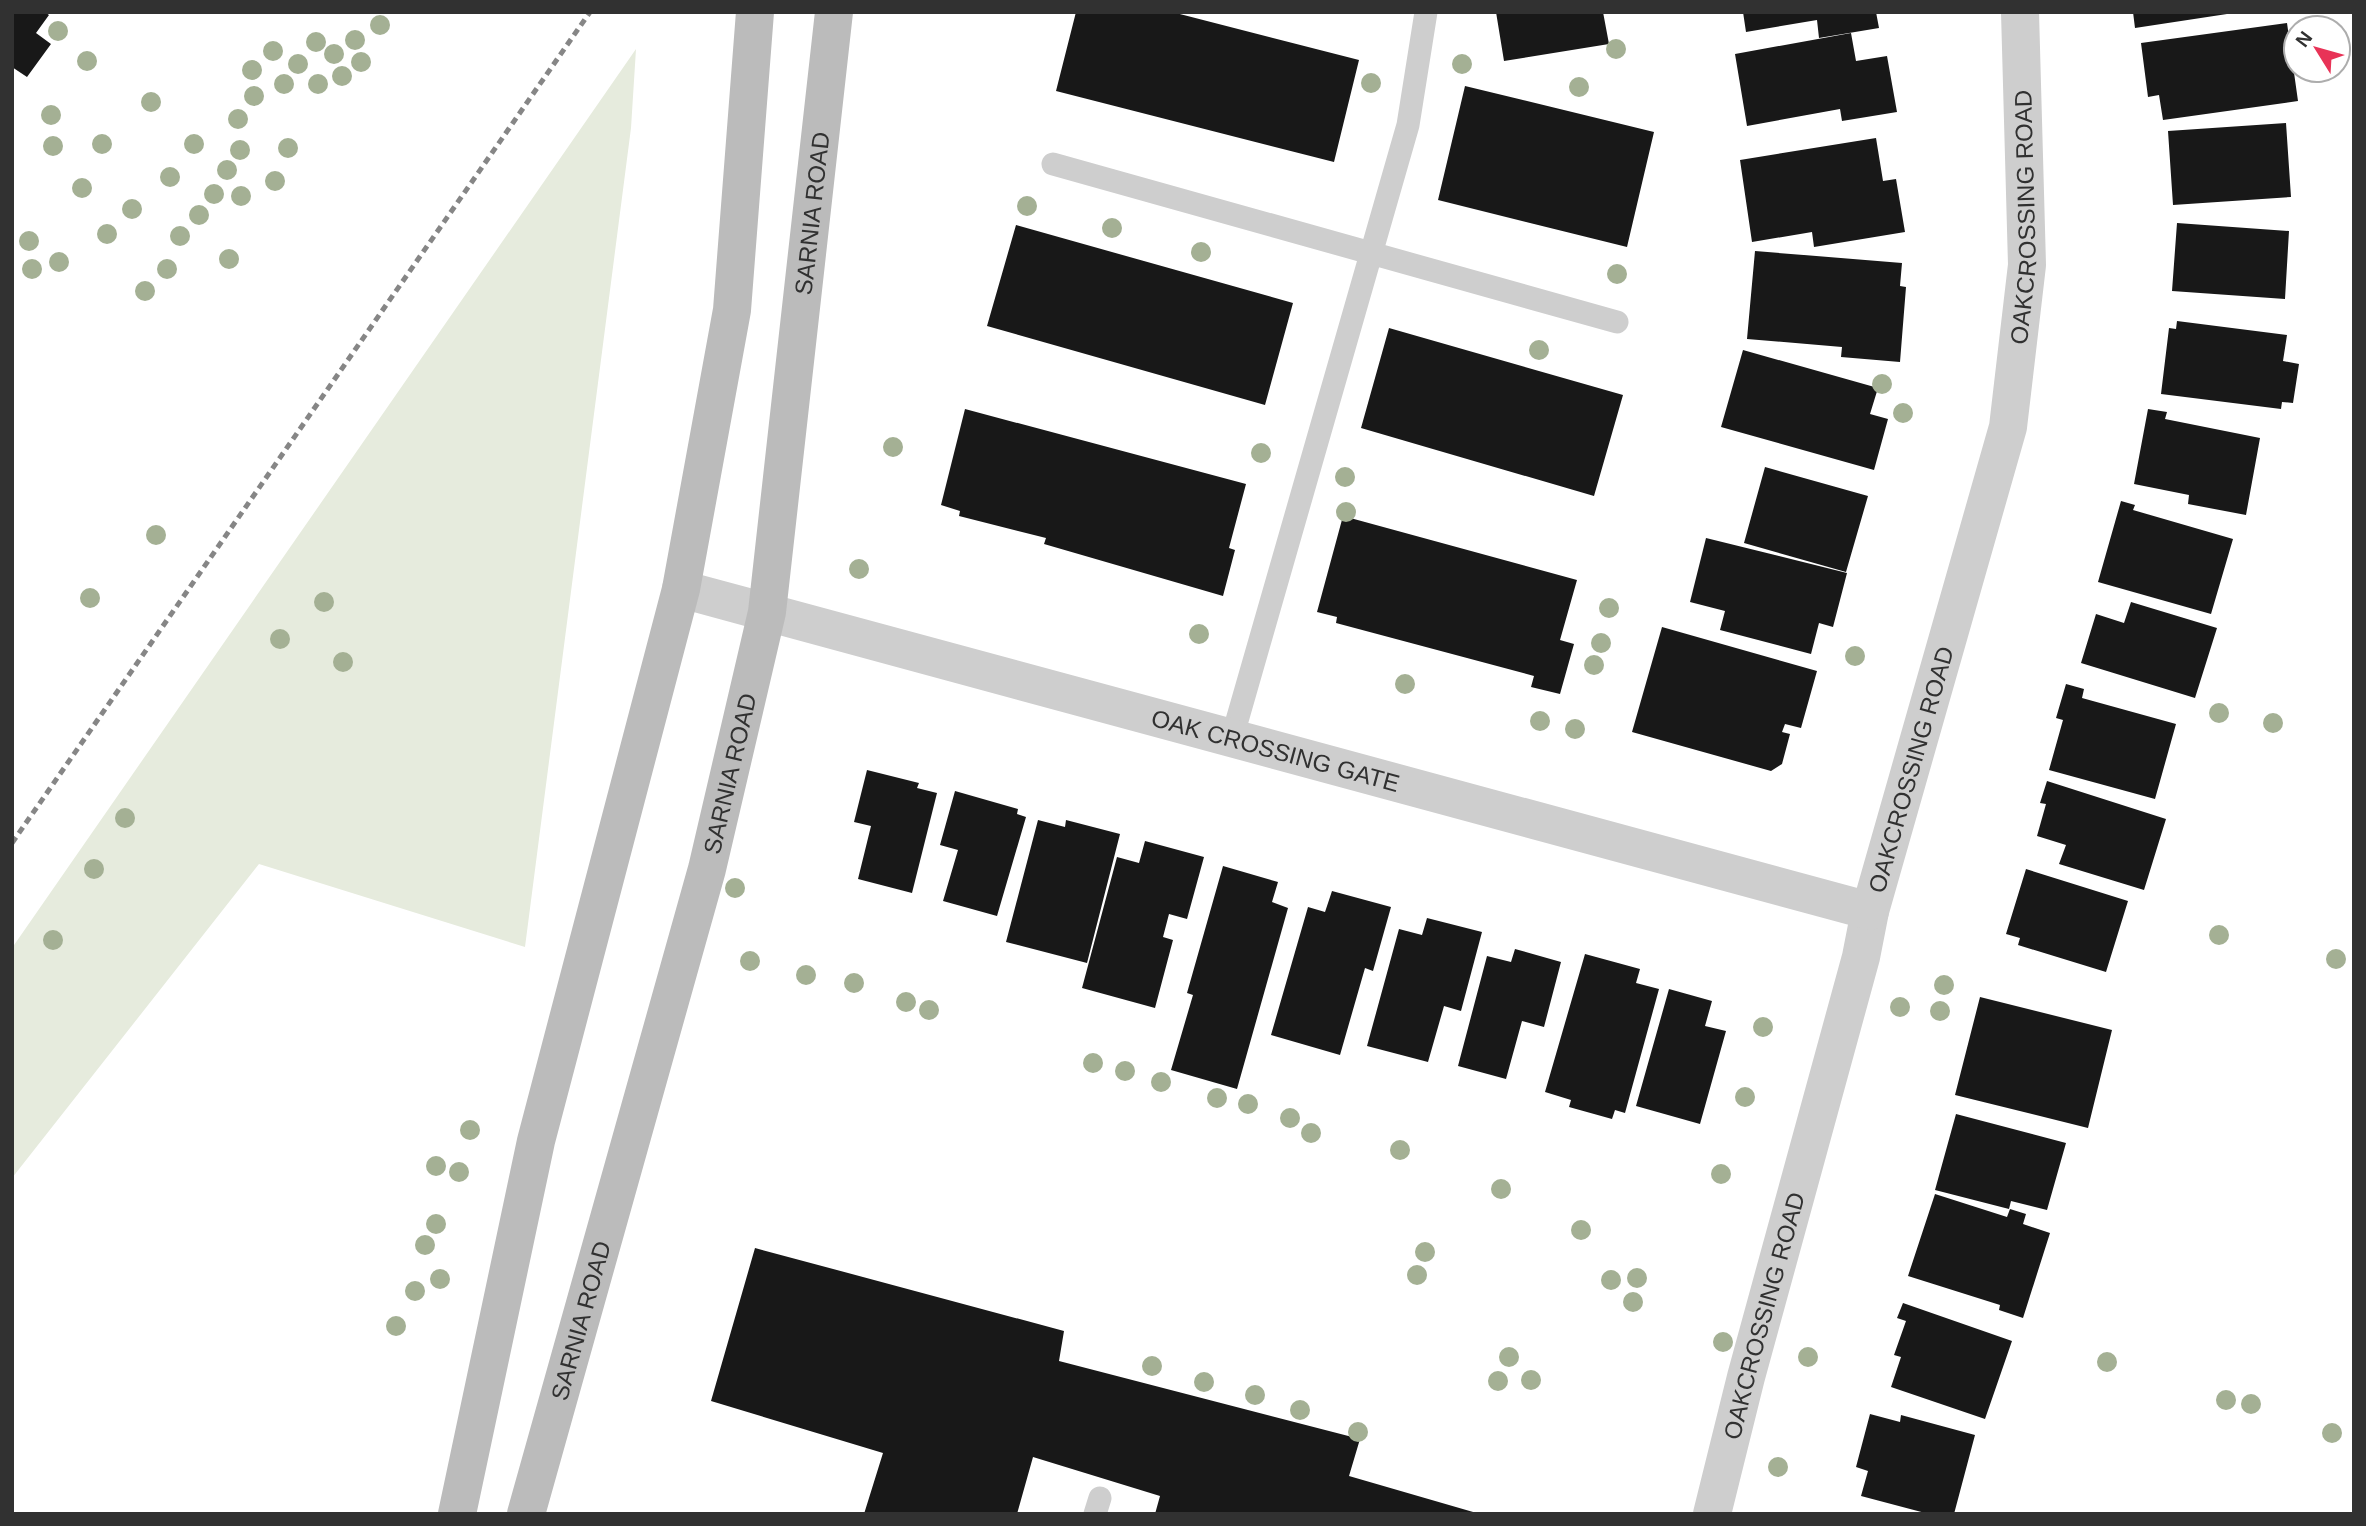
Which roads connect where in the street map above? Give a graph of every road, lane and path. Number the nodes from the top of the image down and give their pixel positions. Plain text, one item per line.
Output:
1 (755, 12) edge
2 (834, 12) edge
3 (1426, 12) edge
4 (2020, 12) edge
5 (1053, 164) dead end
6 (1371, 252) junction
7 (1617, 323) dead end
8 (681, 589) junction
9 (768, 612) junction
10 (1232, 738) junction
11 (1870, 911) junction
12 (457, 1514) edge
13 (526, 1514) edge
14 (1712, 1514) edge

1 - 8 main road
2 - 9 main road, SARNIA ROAD
3 - 6 lane
4 - 11 street, OAKCROSSING ROAD
5 - 6 lane
6 - 7 lane
6 - 10 lane
8 - 9 street, OAK CROSSING GATE
8 - 12 main road
9 - 10 street, OAK CROSSING GATE
9 - 13 main road, SARNIA ROAD
10 - 11 street, OAK CROSSING GATE
11 - 14 street, OAKCROSSING ROAD

